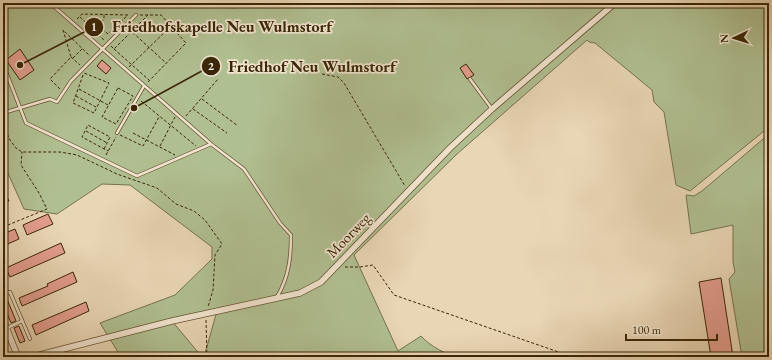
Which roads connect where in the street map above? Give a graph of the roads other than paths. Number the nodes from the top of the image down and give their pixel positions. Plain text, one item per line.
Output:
1 (50, 3) edge
2 (615, 3) edge
3 (136, 15) road end
4 (103, 51) junction
5 (3, 64) edge
6 (470, 79) dead end
7 (144, 86) junction
8 (19, 107) junction
9 (492, 109) junction
10 (3, 113) edge
11 (118, 133) road end
12 (211, 144) junction
13 (3, 294) edge
14 (276, 299) junction
15 (3, 320) edge
16 (22, 321) junction
17 (6, 329) junction
18 (30, 339) dead end
19 (18, 357) edge
20 (32, 357) edge

1 - 4 lane
2 - 9 street, Moorweg
3 - 4 lane
4 - 7 lane
4 - 8 lane
5 - 8 lane
6 - 9 lane
7 - 11 lane
7 - 12 lane
8 - 10 lane
8 - 12 lane
9 - 14 street, Moorweg
12 - 14 lane
13 - 16 lane
14 - 20 street, Moorweg
15 - 17 street
16 - 17 lane
16 - 18 lane
17 - 19 street

